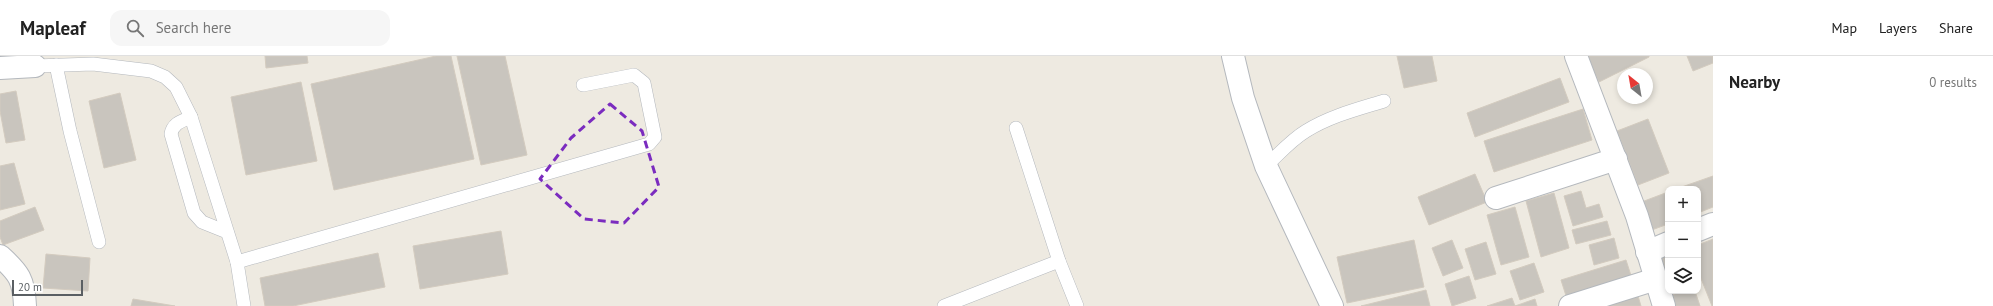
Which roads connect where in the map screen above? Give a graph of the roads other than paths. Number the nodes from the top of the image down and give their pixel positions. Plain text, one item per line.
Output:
1 (1233, 56) edge
2 (1576, 56) edge
3 (2, 64) edge
4 (56, 65) junction
5 (35, 66) joint
6 (583, 84) dead end
7 (1384, 101) dead end
8 (191, 117) junction
9 (1016, 128) dead end
10 (1616, 159) junction
11 (1266, 166) junction
12 (1496, 198) dead end
13 (1713, 224) edge
14 (1701, 229) edge
15 (227, 232) junction
16 (99, 242) dead end
17 (1665, 244) edge
18 (1648, 252) junction
19 (0, 256) edge
20 (1059, 261) junction
21 (237, 262) junction
22 (1656, 279) junction
23 (25, 306) edge
24 (244, 306) edge
25 (944, 306) edge
26 (1077, 306) edge
27 (1332, 306) edge
28 (1570, 306) edge
29 (1664, 306) edge

1 - 11 street
2 - 10 street
3 - 5 street
4 - 5 lane
4 - 8 lane
4 - 16 lane
6 - 21 lane
7 - 11 lane
8 - 15 lane
8 - 15 lane
9 - 20 lane
10 - 12 street
10 - 18 street
11 - 27 street
13 - 14 street
15 - 21 lane
17 - 18 street
18 - 22 street
19 - 23 street
20 - 25 lane
20 - 26 lane
21 - 24 lane
22 - 28 street
22 - 29 street

